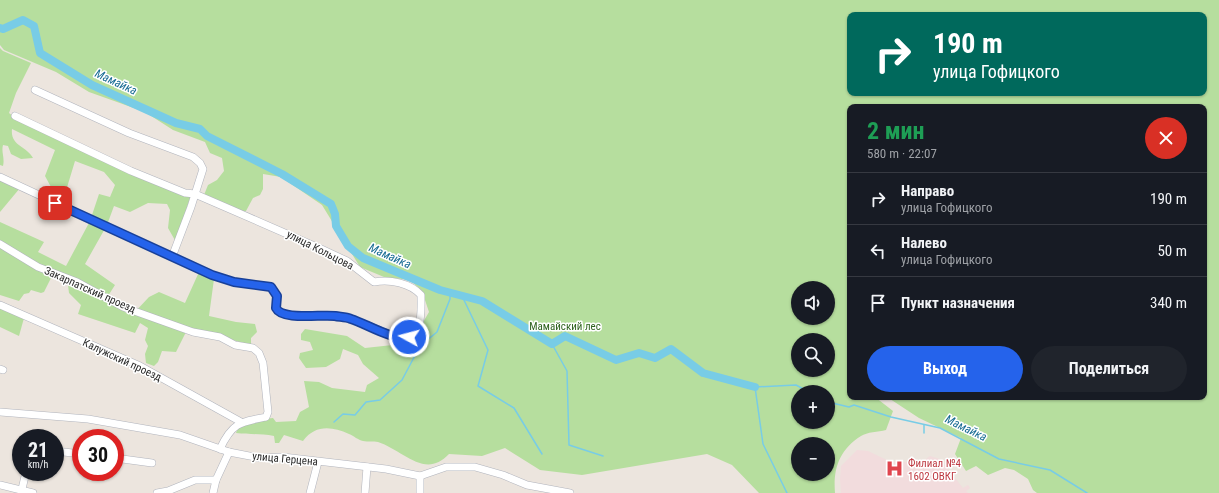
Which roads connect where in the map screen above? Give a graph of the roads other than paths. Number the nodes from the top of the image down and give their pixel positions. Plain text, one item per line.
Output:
1 (35, 90) dead end
2 (15, 116) dead end
3 (0, 177) edge
4 (195, 194) junction
5 (0, 244) edge
6 (172, 258) junction
7 (0, 305) edge
8 (0, 412) edge
9 (241, 422) junction
10 (220, 449) junction
11 (229, 452) junction
12 (124, 459) edge
13 (318, 462) junction
14 (152, 463) dead end
15 (367, 467) junction
16 (420, 476) junction
17 (216, 480) junction
18 (24, 481) edge
19 (0, 485) edge
20 (22, 489) junction
21 (33, 493) edge
22 (157, 493) edge
23 (213, 493) edge
24 (310, 493) edge
25 (365, 493) edge
26 (420, 493) edge
27 (570, 493) edge

1 - 4 street
2 - 4 street, улица Кольцова
3 - 6 street
4 - 6 street
4 - 6 street, улица Кольцова
5 - 9 street, Закарпатский проезд
7 - 9 street, Калужский проезд
8 - 10 street, улица Герцена
9 - 10 street
10 - 11 street, улица Герцена
11 - 13 street, улица Герцена
11 - 17 street
12 - 14 street
13 - 15 street, улица Герцена
13 - 24 street
15 - 16 street, улица Герцена
15 - 25 street
16 - 26 street
16 - 27 street
17 - 22 street
17 - 23 street
18 - 20 street
19 - 20 street
20 - 21 street

